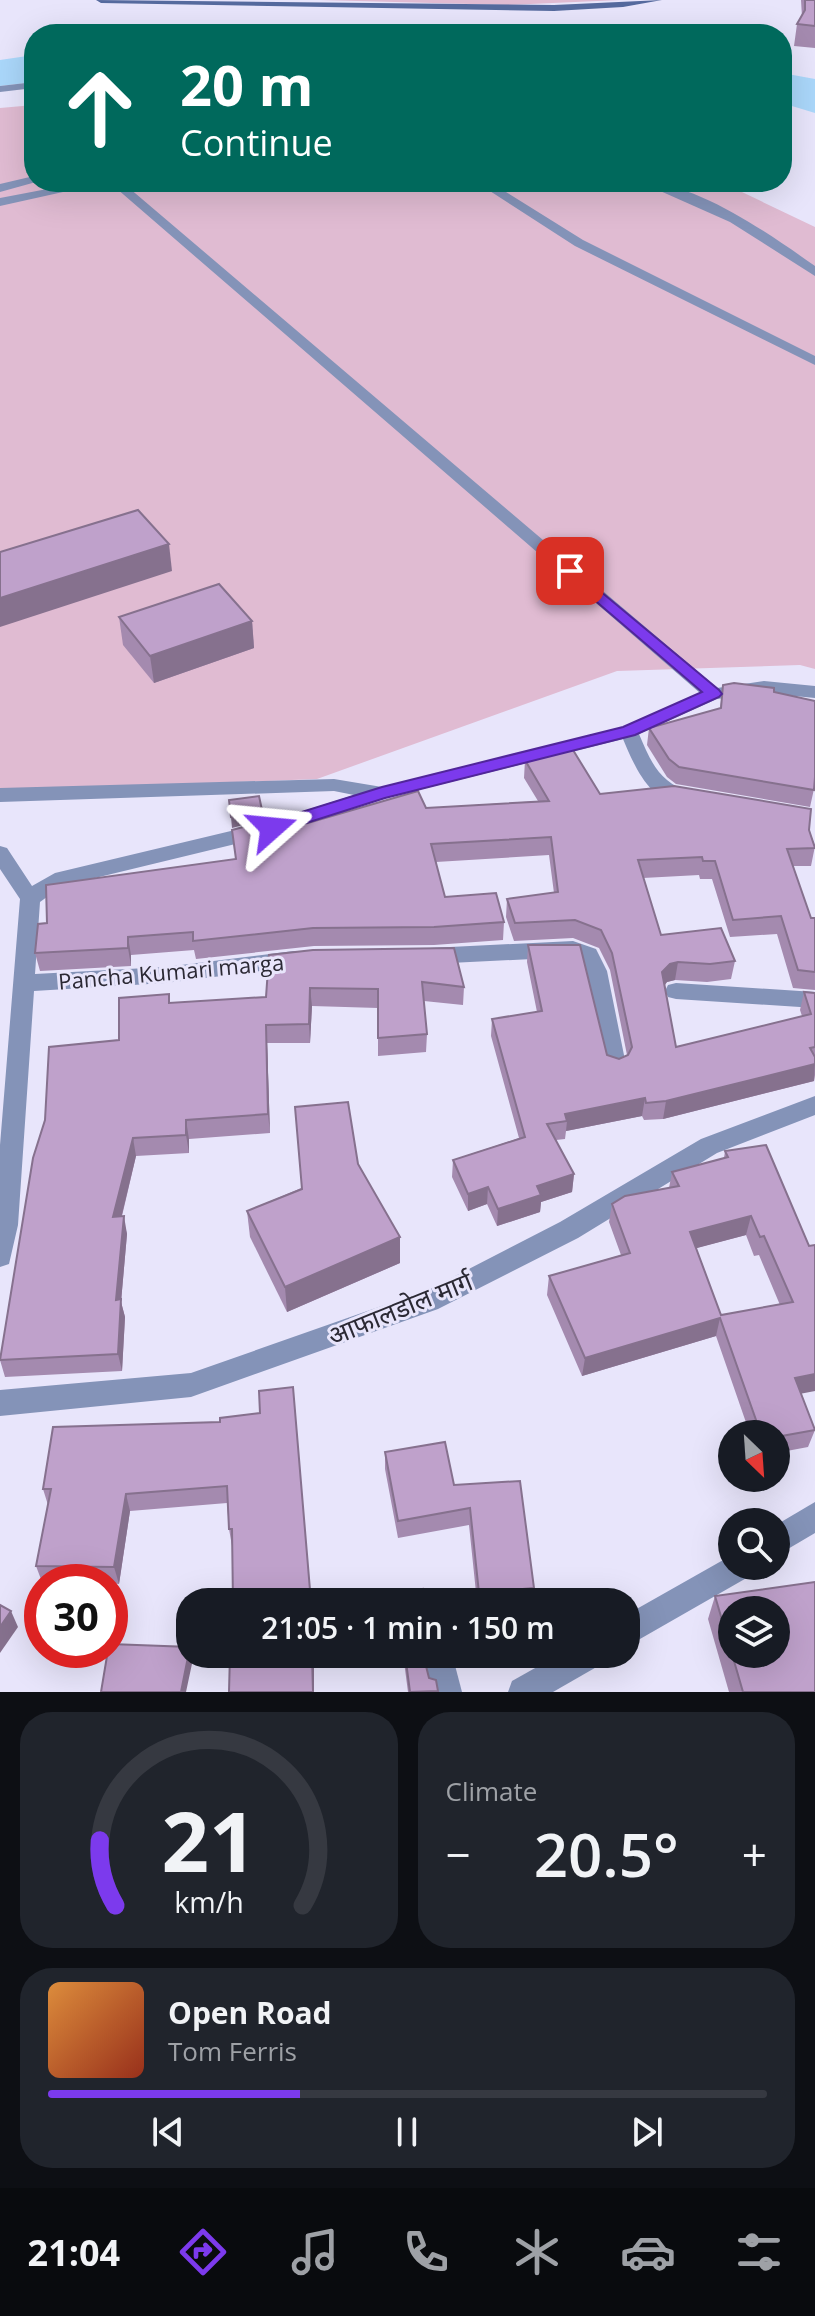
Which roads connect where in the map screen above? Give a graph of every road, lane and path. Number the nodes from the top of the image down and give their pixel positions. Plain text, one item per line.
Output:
1 (101, 0) edge
2 (657, 0) edge
3 (24, 87) edge
4 (0, 89) edge
5 (24, 182) edge
6 (0, 188) edge
7 (51, 192) edge
8 (127, 192) edge
9 (498, 192) edge
10 (680, 192) edge
11 (0, 202) edge
12 (815, 272) edge
13 (815, 361) edge
14 (815, 692) edge
15 (713, 694) junction
16 (629, 731) junction
17 (382, 793) junction
18 (0, 795) edge
19 (710, 801) edge
20 (0, 853) edge
21 (30, 899) junction
22 (314, 957) edge
23 (404, 957) edge
24 (23, 983) junction
25 (676, 991) dead end
26 (815, 1000) edge
27 (615, 1065) edge
28 (815, 1105) edge
29 (0, 1256) edge
30 (0, 1403) edge
31 (815, 1516) edge
32 (790, 1533) edge
33 (718, 1579) edge
34 (640, 1624) edge
35 (441, 1668) edge
36 (565, 1668) edge
37 (447, 1692) edge
38 (523, 1692) edge

1 - 2 street
3 - 4 street
5 - 6 street
7 - 11 street
8 - 15 street
9 - 13 street
10 - 12 street
14 - 15 street
15 - 16 street
16 - 17 street
16 - 19 street
17 - 18 street
17 - 21 street
20 - 21 street
21 - 24 street
22 - 24 street, Pancha Kumari marga
23 - 27 street
24 - 29 street
25 - 26 street
28 - 30 street, आफालडोल मार्ग
31 - 32 street
33 - 34 street
35 - 37 street
36 - 38 street

